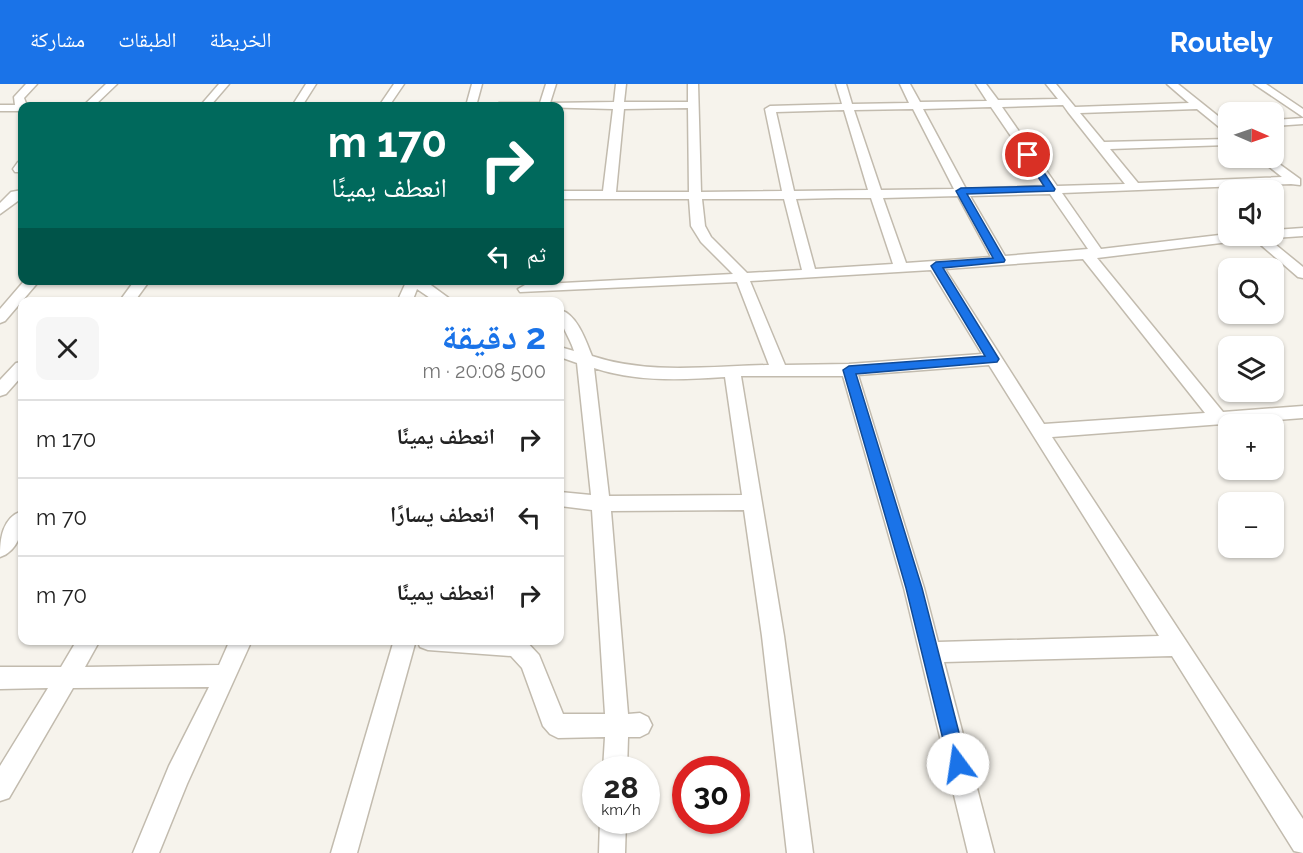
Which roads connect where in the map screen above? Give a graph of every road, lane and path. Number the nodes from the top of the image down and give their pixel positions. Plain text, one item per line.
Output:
1 (32, 84) edge
2 (112, 84) edge
3 (224, 84) edge
4 (311, 84) edge
5 (399, 84) edge
6 (477, 84) edge
7 (551, 84) edge
8 (621, 84) edge
9 (693, 84) edge
10 (841, 84) edge
11 (905, 84) edge
12 (981, 84) edge
13 (1051, 84) edge
14 (1172, 84) edge
15 (1259, 84) edge
16 (19, 102) edge
17 (92, 102) edge
18 (208, 102) edge
19 (300, 102) edge
20 (387, 102) edge
21 (472, 102) edge
22 (546, 102) edge
23 (618, 105) junction
24 (694, 105) junction
25 (995, 105) junction
26 (1198, 105) junction
27 (564, 106) edge
28 (1069, 106) junction
29 (917, 107) junction
30 (0, 108) edge
31 (18, 108) edge
32 (848, 108) junction
33 (1303, 114) edge
34 (1218, 120) edge
35 (1303, 121) edge
36 (1284, 122) edge
37 (1218, 142) edge
38 (1101, 146) junction
39 (1278, 168) edge
40 (1299, 183) edge
41 (1135, 188) junction
42 (1050, 189) junction
43 (961, 191) junction
44 (874, 194) junction
45 (18, 195) edge
46 (564, 195) edge
47 (609, 195) junction
48 (695, 195) junction
49 (789, 195) junction
50 (0, 210) edge
51 (1303, 232) edge
52 (1284, 233) edge
53 (1218, 240) edge
54 (1270, 246) edge
55 (1091, 253) junction
56 (1000, 260) junction
57 (936, 266) junction
58 (901, 268) junction
59 (810, 274) junction
60 (1303, 274) edge
61 (743, 279) junction
62 (564, 284) edge
63 (29, 285) edge
64 (139, 285) edge
65 (422, 285) edge
66 (522, 285) edge
67 (18, 297) edge
68 (18, 297) edge
69 (130, 297) edge
70 (440, 297) edge
71 (536, 297) edge
72 (0, 318) edge
73 (564, 320) edge
74 (564, 353) edge
75 (993, 359) junction
76 (585, 360) junction
77 (779, 370) junction
78 (849, 370) junction
79 (18, 371) edge
80 (732, 371) junction
81 (0, 390) edge
82 (1303, 412) edge
83 (1279, 414) edge
84 (1218, 418) edge
85 (1218, 419) edge
86 (1040, 431) junction
87 (564, 499) edge
88 (753, 502) junction
89 (601, 504) junction
90 (18, 524) edge
91 (0, 549) edge
92 (86, 645) edge
93 (239, 645) edge
94 (404, 645) edge
95 (508, 645) edge
96 (1179, 646) junction
97 (929, 652) junction
98 (225, 676) junction
99 (0, 678) edge
100 (68, 678) junction
101 (617, 725) junction
102 (640, 725) dead end
103 (616, 756) edge
104 (0, 789) edge
105 (613, 834) edge
106 (1303, 842) edge
107 (146, 853) edge
108 (344, 853) edge
109 (612, 853) edge
110 (800, 853) edge
111 (981, 853) edge

1 - 16 street
2 - 17 street
3 - 18 street
4 - 19 street
5 - 20 street
6 - 21 street
7 - 22 street
8 - 23 street
9 - 24 street
10 - 32 street
11 - 29 street
12 - 25 street
13 - 28 street
14 - 26 street
15 - 33 street
23 - 24 street
23 - 27 street
23 - 47 street
24 - 48 street
25 - 28 street
25 - 29 street
25 - 42 street
26 - 28 street
26 - 34 street
28 - 38 street
29 - 32 street
29 - 43 street
30 - 31 street
32 - 44 street
32 - 49 street
35 - 36 street
37 - 38 street
38 - 41 street
39 - 40 street
40 - 41 street
41 - 42 street
42 - 43 street
42 - 55 street
43 - 44 street
43 - 56 street
44 - 49 street
44 - 58 street
45 - 50 street
46 - 47 street
47 - 48 street
48 - 49 street
48 - 61 street
49 - 59 street
51 - 52 street
53 - 55 street
54 - 60 street
55 - 56 street
55 - 84 street
56 - 57 street
57 - 58 street
57 - 75 street
58 - 59 street
59 - 61 street
61 - 62 street
61 - 77 street
63 - 67 street
64 - 69 street
65 - 70 street
66 - 71 street
68 - 72 street
73 - 76 street
74 - 76 street
75 - 78 street
75 - 86 street
76 - 80 street
76 - 89 street
77 - 78 street
77 - 80 street
78 - 97 street
79 - 81 street
80 - 88 street
82 - 83 street
85 - 86 street
86 - 96 street
87 - 89 street
88 - 89 street
88 - 110 street
89 - 101 street
90 - 91 street
92 - 100 street
93 - 98 street
94 - 108 street
95 - 101 street
96 - 97 street
96 - 106 street
97 - 111 street
98 - 100 street
98 - 107 street
99 - 100 street
100 - 104 street
101 - 102 street
101 - 103 street
105 - 109 street

